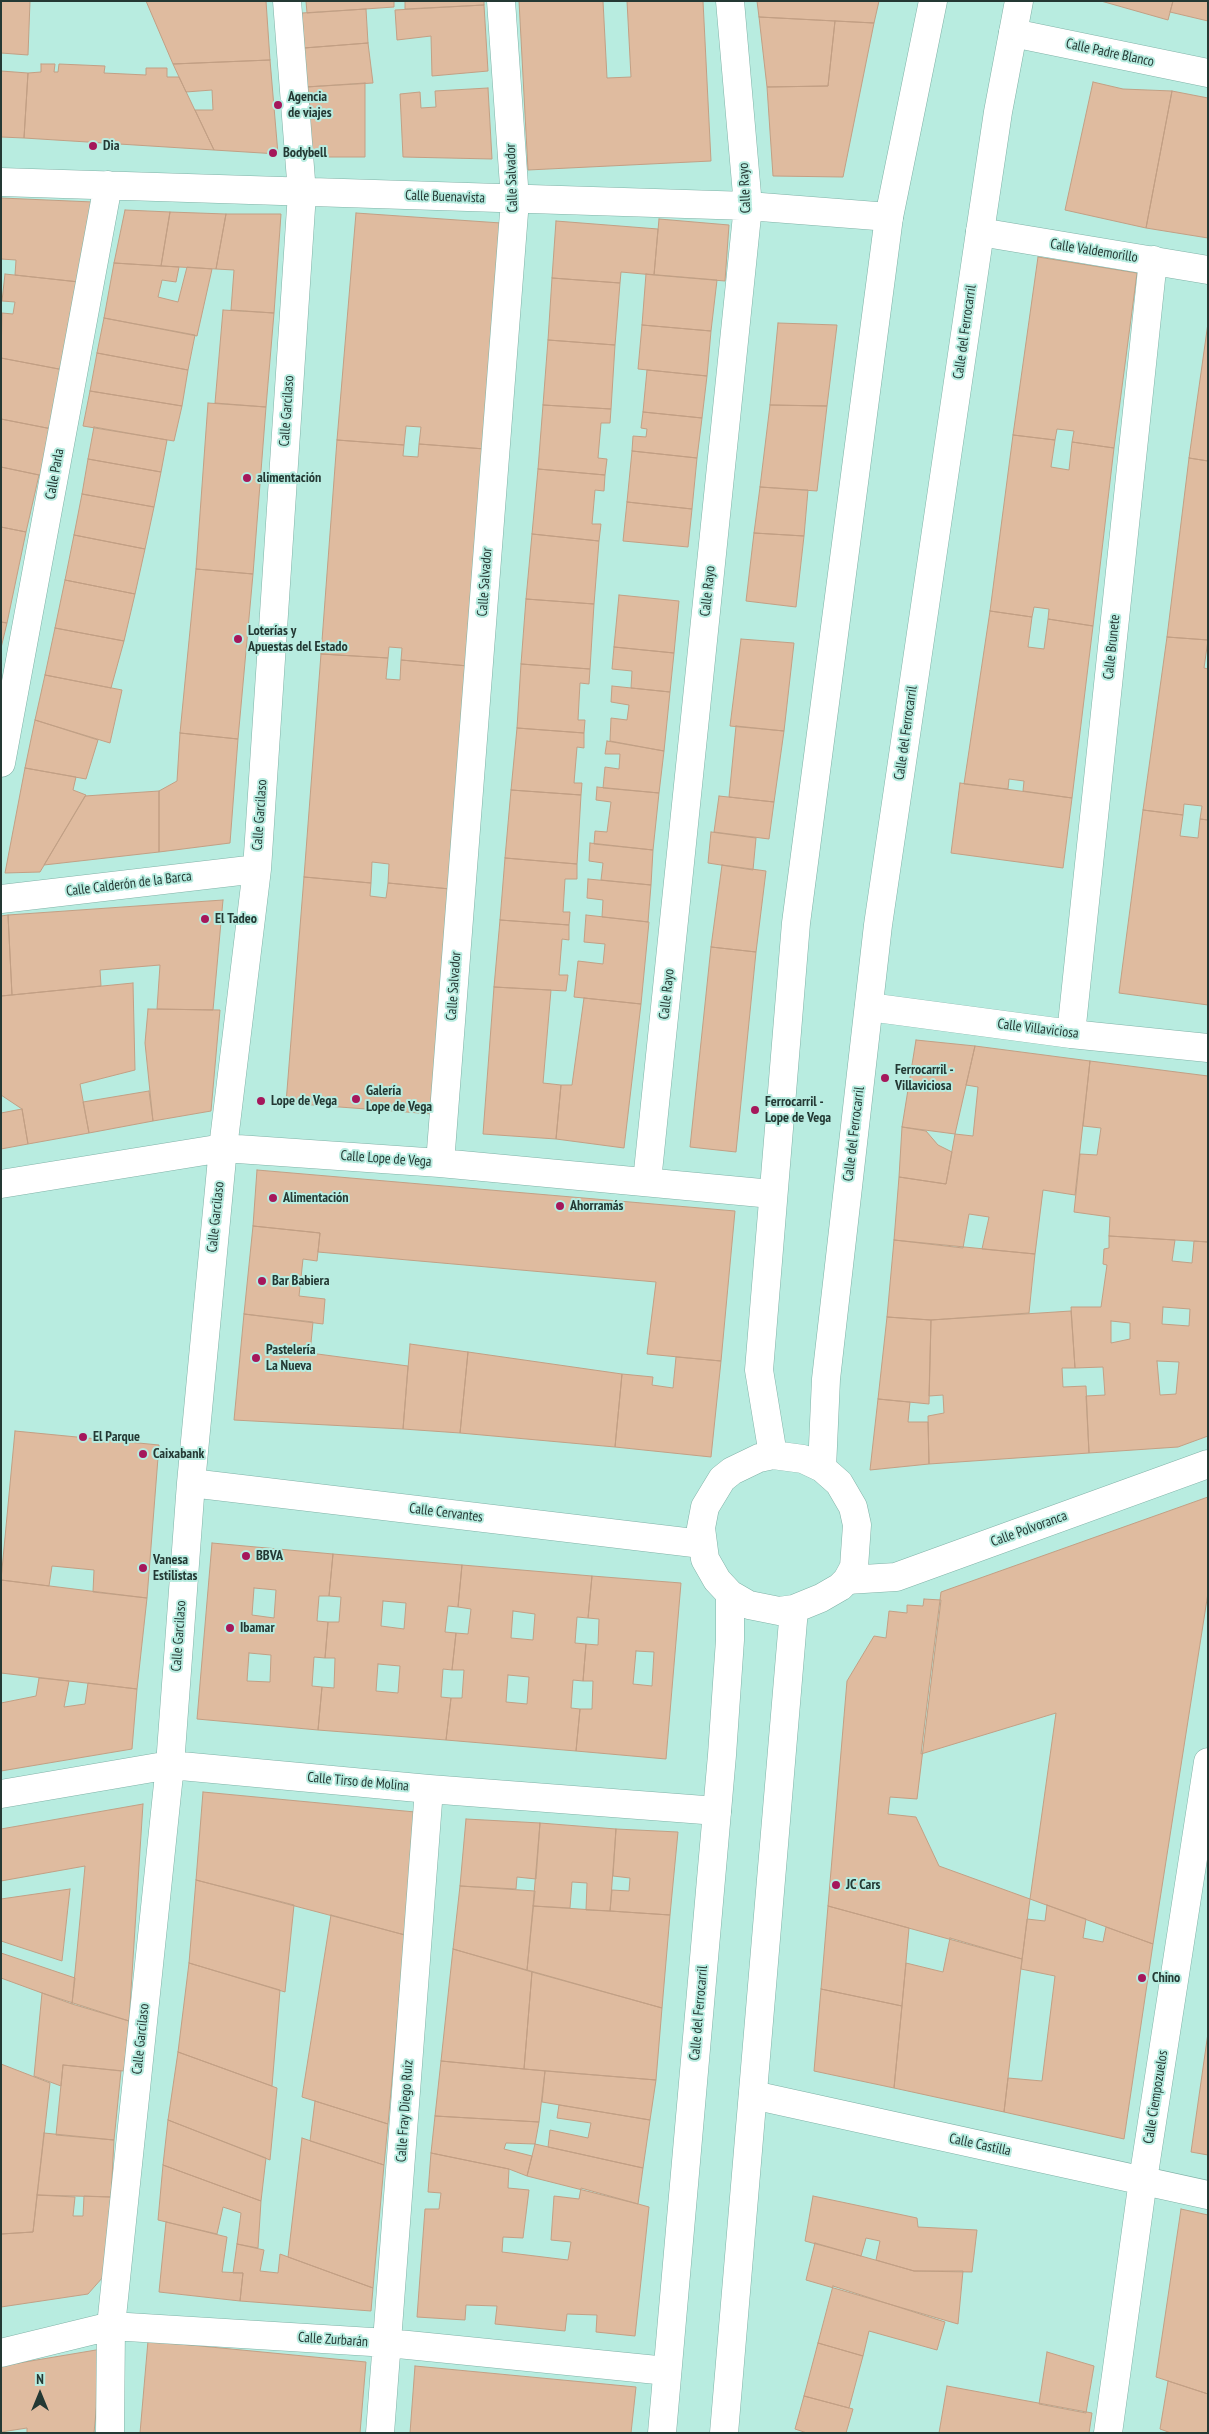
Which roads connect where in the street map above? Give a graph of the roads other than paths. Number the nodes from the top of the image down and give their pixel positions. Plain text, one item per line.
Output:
1 (287, 1) edge
2 (502, 1) edge
3 (730, 1) edge
4 (933, 1) edge
5 (1019, 1) edge
6 (1013, 33) junction
7 (1208, 73) edge
8 (1, 182) edge
9 (108, 185) junction
10 (302, 193) junction
11 (515, 200) junction
12 (748, 206) junction
13 (889, 217) junction
14 (980, 232) junction
15 (1152, 260) junction
16 (1208, 270) edge
17 (1, 763) edge
18 (257, 869) junction
19 (1, 899) edge
20 (869, 1007) junction
21 (1071, 1034) junction
22 (1208, 1048) edge
23 (223, 1148) junction
24 (440, 1163) junction
25 (647, 1181) junction
26 (1, 1184) edge
27 (772, 1194) junction
28 (774, 1455) junction
29 (1208, 1464) edge
30 (822, 1468) junction
31 (190, 1482) junction
32 (702, 1544) junction
33 (847, 1580) junction
34 (730, 1594) junction
35 (794, 1609) junction
36 (1208, 1762) edge
37 (170, 1765) junction
38 (429, 1789) junction
39 (1, 1794) edge
40 (717, 1811) junction
41 (753, 2095) junction
42 (1143, 2180) junction
43 (1208, 2195) edge
44 (111, 2326) junction
45 (388, 2343) junction
46 (1, 2353) edge
47 (667, 2371) junction
48 (110, 2433) edge
49 (380, 2433) edge
50 (662, 2433) edge
51 (724, 2433) edge
52 (1108, 2433) edge

1 - 10 street, Calle Garcilaso
2 - 11 street, Calle Salvador
3 - 12 street, Calle Rayo
4 - 13 street
5 - 6 street, Calle del Ferrocarril
6 - 7 street, Calle Padre Blanco
6 - 14 street, Calle del Ferrocarril
8 - 9 street, Calle Buenavista
9 - 10 street, Calle Buenavista
9 - 17 street, Calle Parla
10 - 11 street, Calle Buenavista
10 - 18 street, Calle Garcilaso
11 - 12 street, Calle Buenavista
11 - 24 street, Calle Salvador
12 - 13 street, Calle Buenavista
12 - 25 street, Calle Rayo
13 - 27 street
14 - 15 street, Calle Valdemorillo
14 - 20 street, Calle del Ferrocarril
15 - 16 street, Calle Valdemorillo
15 - 21 street, Calle Brunete
18 - 19 street, Calle Calderón de la Barca
18 - 23 street, Calle Garcilaso
20 - 21 street, Calle Villaviciosa
20 - 30 street, Calle del Ferrocarril
21 - 22 street, Calle Villaviciosa
23 - 24 street, Calle Lope de Vega
23 - 26 street, Calle Lope de Vega
23 - 31 street, Calle Garcilaso
24 - 25 street, Calle Lope de Vega
25 - 27 street, Calle Lope de Vega
27 - 28 street
28 - 30 street
28 - 32 street
29 - 33 street, Calle Polvoranca
30 - 33 street
31 - 32 street, Calle Cervantes
31 - 37 street, Calle Garcilaso
32 - 34 street
33 - 35 street
34 - 35 street
34 - 40 street, Calle del Ferrocarril
35 - 41 street
36 - 42 street, Calle Ciempozuelos
37 - 38 street, Calle Tirso de Molina
37 - 39 street, Calle Tirso de Molina
37 - 44 street, Calle Garcilaso
38 - 40 street, Calle Tirso de Molina
38 - 45 street, Calle Fray Diego Ruiz
40 - 47 street, Calle del Ferrocarril
41 - 42 street, Calle Castilla
41 - 51 street
42 - 43 street, Calle Castilla
42 - 52 street, Calle Ciempozuelos
44 - 45 street, Calle Zurbarán
44 - 46 street, Calle Zurbarán
44 - 48 street, Calle Garcilaso
45 - 47 street, Calle Zurbarán
45 - 49 street, Calle Fray Diego Ruiz
47 - 50 street, Calle del Ferrocarril

